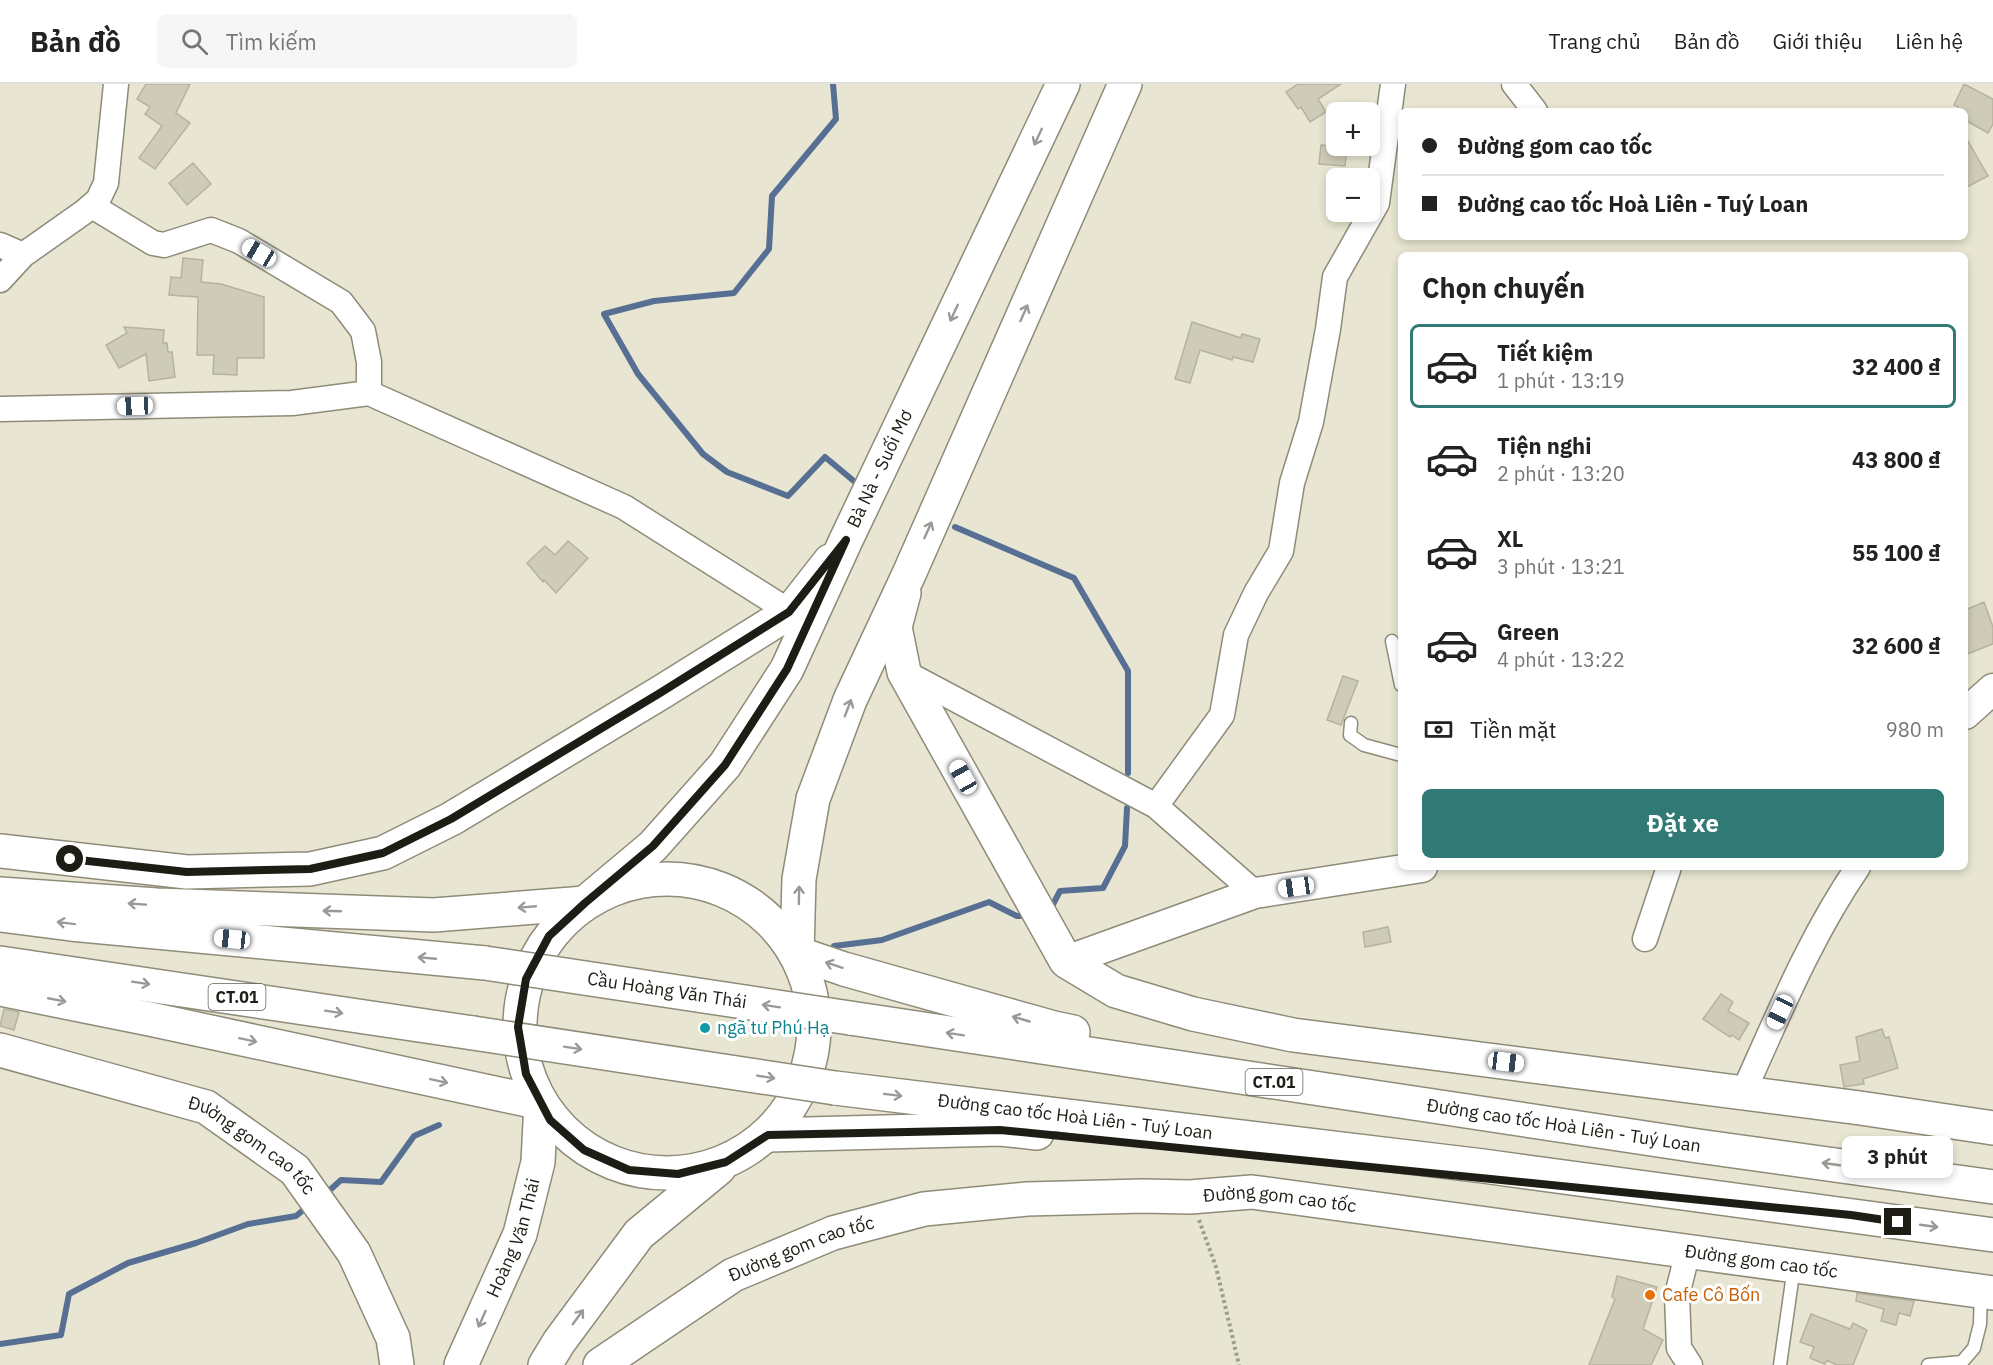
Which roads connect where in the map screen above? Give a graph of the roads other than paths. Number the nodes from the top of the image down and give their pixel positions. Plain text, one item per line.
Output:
1 (116, 84) edge
2 (1063, 84) edge
3 (1125, 84) edge
4 (1393, 84) edge
5 (1514, 84) edge
6 (1533, 108) edge
7 (92, 206) junction
8 (0, 245) edge
9 (23, 255) junction
10 (0, 280) edge
11 (369, 393) junction
12 (0, 409) edge
13 (846, 540) junction
14 (909, 574) junction
15 (789, 612) junction
16 (1392, 641) dead end
17 (1398, 670) edge
18 (904, 672) junction
19 (1993, 690) edge
20 (1968, 711) edge
21 (1351, 723) dead end
22 (1398, 754) edge
23 (1156, 806) junction
24 (0, 851) edge
25 (1403, 870) edge
26 (1668, 870) edge
27 (1856, 870) edge
28 (1255, 893) junction
29 (0, 894) edge
30 (585, 903) junction
31 (0, 915) edge
32 (1645, 939) dead end
33 (797, 953) junction
34 (1066, 961) junction
35 (0, 963) edge
36 (0, 989) edge
37 (850, 1018) joint
38 (0, 1050) edge
39 (1743, 1093) junction
40 (541, 1103) junction
41 (1993, 1128) edge
42 (768, 1135) junction
43 (1698, 1146) junction
44 (726, 1162) junction
45 (1993, 1187) edge
46 (1851, 1215) junction
47 (1993, 1235) edge
48 (1688, 1251) junction
49 (1794, 1265) junction
50 (1987, 1292) edge
51 (397, 1365) edge
52 (461, 1365) edge
53 (545, 1365) edge
54 (600, 1365) edge
55 (1690, 1365) edge
56 (1780, 1365) edge
57 (1928, 1365) edge

1 - 7 street
2 -> 13 main road, Bà Nà - Suối Mơ
14 -> 3 main road
4 - 23 street
5 - 6 street
7 - 9 street
7 - 11 street
8 - 9 street
9 - 10 street
11 - 12 street
11 - 15 street
13 - 15 main road
13 - 30 main road, Bà Nà - Suối Mơ
14 - 18 main road
33 -> 14 main road
15 - 24 main road
16 - 17 lane
18 - 23 street
18 - 34 main road
19 - 20 street
21 - 22 lane
23 - 28 street
25 - 28 street
26 - 32 street
27 - 39 street
28 - 34 street
30 -> 29 main road
30 - 33 main road
30 - 40 main road, Bà Nà - Suối Mơ
37 -> 31 main road, Cầu Hoàng Văn Thái / CT.01, bridge
33 - 42 main road
43 -> 33 main road
34 - 39 main road
35 -> 46 main road, Đường cao tốc Hoà Liên - Tuý Loan / CT.01, bridge
36 -> 40 main road
43 -> 37 main road, Đường cao tốc Hoà Liên - Tuý Loan / CT.01
38 - 51 main road, Đường gom cao tốc
39 - 41 main road
40 - 44 main road, Bà Nà - Suối Mơ
40 -> 52 main road, Hoàng Văn Thái
42 - 44 main road
42 - 46 main road
45 -> 43 main road, Đường cao tốc Hoà Liên - Tuý Loan / CT.01
53 -> 44 main road
46 -> 47 main road, Đường cao tốc Hoà Liên - Tuý Loan / CT.01
48 - 49 main road, Đường gom cao tốc
48 - 54 main road, Đường gom cao tốc
48 - 55 street
49 - 50 main road, Đường gom cao tốc
49 - 56 lane
50 - 57 lane

